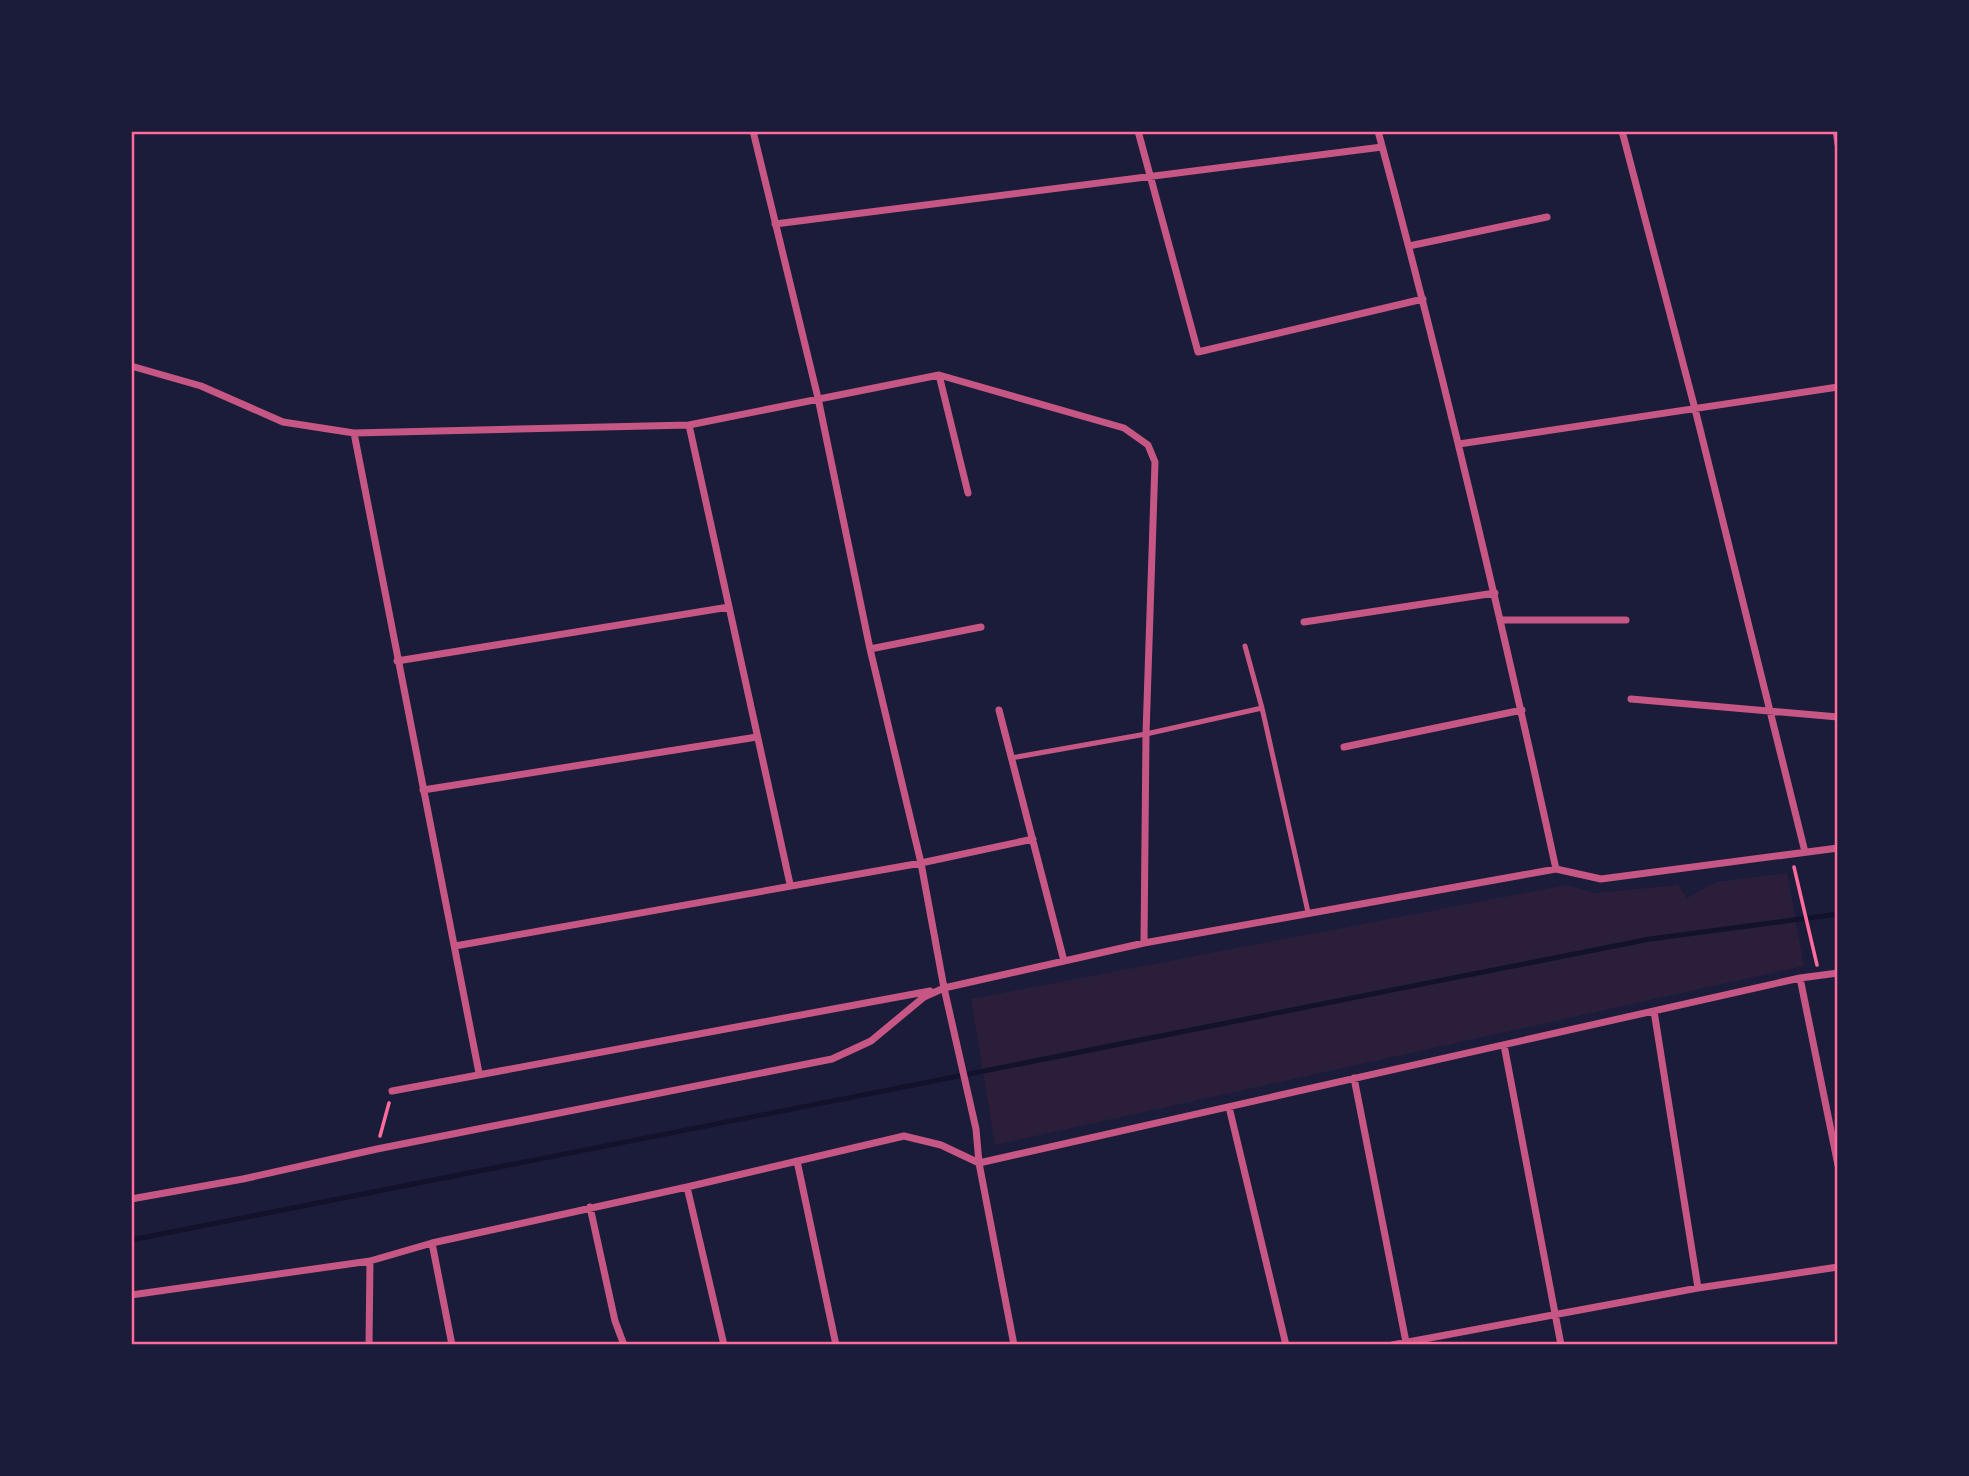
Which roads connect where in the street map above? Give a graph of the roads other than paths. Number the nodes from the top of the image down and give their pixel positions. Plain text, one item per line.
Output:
1 (753, 131) edge
2 (1138, 131) edge
3 (1378, 131) edge
4 (1622, 131) edge
5 (1836, 131) edge
6 (1838, 144) edge
7 (1382, 147) junction
8 (1151, 176) junction
9 (1547, 217) dead end
10 (775, 224) junction
11 (1409, 246) junction
12 (1423, 299) junction
13 (131, 366) edge
14 (939, 375) junction
15 (1838, 387) edge
16 (818, 398) junction
17 (1695, 409) junction
18 (689, 425) junction
19 (354, 433) junction
20 (1459, 444) junction
21 (968, 493) dead end
22 (1494, 593) junction
23 (729, 607) junction
24 (1500, 620) junction
25 (1626, 620) dead end
26 (1304, 622) dead end
27 (981, 628) dead end
28 (1245, 646) dead end
29 (870, 649) junction
30 (397, 661) junction
31 (1631, 699) dead end
32 (1262, 708) junction
33 (999, 710) dead end
34 (1522, 710) junction
35 (1772, 712) junction
36 (1838, 718) edge
37 (1146, 734) junction
38 (757, 737) junction
39 (1344, 747) dead end
40 (1011, 758) junction
41 (423, 790) junction
42 (1033, 839) junction
43 (1838, 848) edge
44 (1805, 852) junction
45 (921, 863) junction
46 (1556, 869) junction
47 (790, 884) junction
48 (1308, 912) junction
49 (1144, 943) junction
50 (455, 946) junction
51 (1064, 961) junction
52 (1838, 973) edge
53 (1800, 978) junction
54 (944, 988) junction
55 (1654, 1012) junction
56 (1504, 1045) junction
57 (479, 1073) junction
58 (1354, 1078) junction
59 (392, 1091) road end
60 (1229, 1107) junction
61 (797, 1161) junction
62 (979, 1163) junction
63 (1838, 1165) edge
64 (687, 1187) junction
65 (131, 1199) edge
66 (590, 1207) junction
67 (432, 1243) junction
68 (370, 1261) junction
69 (1838, 1267) edge
70 (1698, 1288) junction
71 (131, 1295) edge
72 (1555, 1313) junction
73 (1406, 1342) junction
74 (369, 1345) edge
75 (452, 1345) edge
76 (624, 1345) edge
77 (724, 1345) edge
78 (836, 1345) edge
79 (1014, 1345) edge
80 (1286, 1345) edge
81 (1391, 1345) edge
82 (1561, 1345) edge

1 - 10 street
2 - 8 street
3 - 7 street
4 - 17 street
5 - 6 street
7 - 8 street
7 - 11 street
8 - 10 street
8 - 12 street
9 - 11 street
10 - 16 street
11 - 12 street
12 - 20 street
13 - 19 street
14 - 16 street
14 - 21 street
14 - 37 street
15 - 17 street
16 - 18 street
16 - 29 street
17 - 20 street
17 - 35 street
18 - 19 street
18 - 23 street
19 - 30 street
20 - 22 street
22 - 24 street
22 - 26 street
23 - 30 street
23 - 38 street
24 - 25 street
24 - 34 street
27 - 29 street
28 - 32 lane
29 - 45 street
30 - 41 street
31 - 35 street
32 - 37 lane
32 - 48 lane
33 - 40 street
34 - 39 street
34 - 46 street
35 - 36 street
35 - 44 street
37 - 40 lane
37 - 49 street
38 - 41 street
38 - 47 street
40 - 42 street
41 - 50 street
42 - 45 street
42 - 51 street
43 - 44 street
44 - 46 street
45 - 47 street
45 - 54 street
46 - 48 street
47 - 50 street
48 - 49 street
49 - 51 street
50 - 57 street
51 - 54 street
52 - 53 street
53 - 55 street
53 - 63 street
54 - 57 street
54 - 62 street
54 - 65 street
55 - 56 street
55 - 70 street
56 - 58 street
56 - 72 street
57 - 59 street
58 - 60 street
58 - 73 street
60 - 62 street
60 - 80 street
61 - 62 street
61 - 64 street
61 - 78 street
62 - 79 street
64 - 66 street
64 - 77 street
66 - 67 street
66 - 76 street
67 - 68 street
67 - 75 street
68 - 71 street
68 - 74 street
69 - 70 street
70 - 72 street
72 - 73 street
72 - 82 street
73 - 81 street

